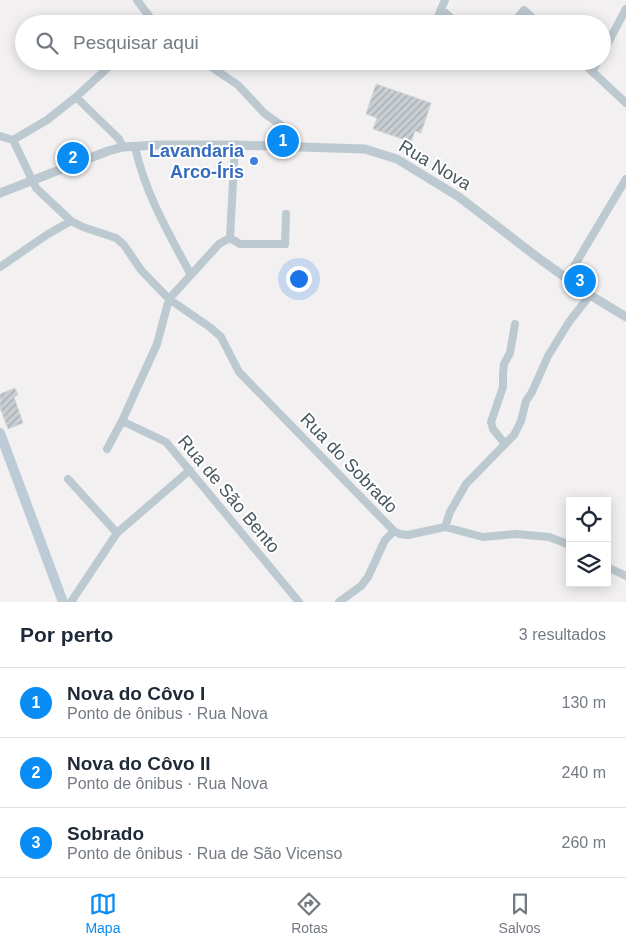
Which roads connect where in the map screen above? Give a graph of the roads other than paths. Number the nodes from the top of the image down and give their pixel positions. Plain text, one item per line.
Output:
1 (137, 0) edge
2 (445, 0) edge
3 (441, 9) junction
4 (626, 9) edge
5 (147, 15) edge
6 (439, 15) edge
7 (448, 15) edge
8 (520, 15) edge
9 (529, 15) edge
10 (611, 37) edge
11 (105, 70) edge
12 (216, 70) edge
13 (592, 72) edge
14 (76, 97) junction
15 (626, 103) edge
16 (0, 136) edge
17 (13, 140) junction
18 (235, 145) junction
19 (123, 147) junction
20 (135, 147) junction
21 (296, 147) junction
22 (626, 179) edge
23 (32, 180) junction
24 (0, 193) edge
25 (286, 214) dead end
26 (71, 221) junction
27 (230, 238) junction
28 (0, 267) edge
29 (192, 275) junction
30 (567, 278) junction
31 (590, 295) junction
32 (169, 299) junction
33 (626, 316) edge
34 (516, 324) dead end
35 (122, 422) junction
36 (0, 433) edge
37 (505, 444) junction
38 (108, 449) dead end
39 (190, 470) junction
40 (68, 479) dead end
41 (445, 527) junction
42 (394, 531) junction
43 (117, 533) junction
44 (566, 543) edge
45 (611, 569) edge
46 (626, 576) edge
47 (63, 602) edge
48 (71, 602) edge
49 (299, 602) edge
50 (339, 602) edge

1 - 5 street
2 - 3 street
3 - 6 street
3 - 7 street
4 - 10 street
8 - 9 street
11 - 14 street
12 - 21 street
13 - 15 street
14 - 17 street
14 - 19 street
16 - 17 street
17 - 23 street
18 - 20 street, Rua Nova
18 - 21 street, Rua Nova
18 - 27 street
19 - 20 street, Rua Nova
19 - 23 street, Rua Nova
20 - 29 street
21 - 30 street, Rua Nova
22 - 30 street
23 - 24 street, Rua Nova
23 - 26 street
25 - 27 street
26 - 28 street
26 - 32 street, Rua do Sobrado
27 - 29 street
29 - 32 street
30 - 31 street, Rua Nova
31 - 33 street, Rua Nova
31 - 37 street
32 - 35 street
32 - 42 street, Rua do Sobrado
34 - 37 street
35 - 38 street
35 - 39 street, Rua de São Bento
36 - 47 main road
37 - 41 street
39 - 43 street
39 - 49 street, Rua de São Bento
40 - 43 street
41 - 42 street
41 - 44 street
42 - 50 street, Rua do Sobrado
43 - 48 street
45 - 46 street

